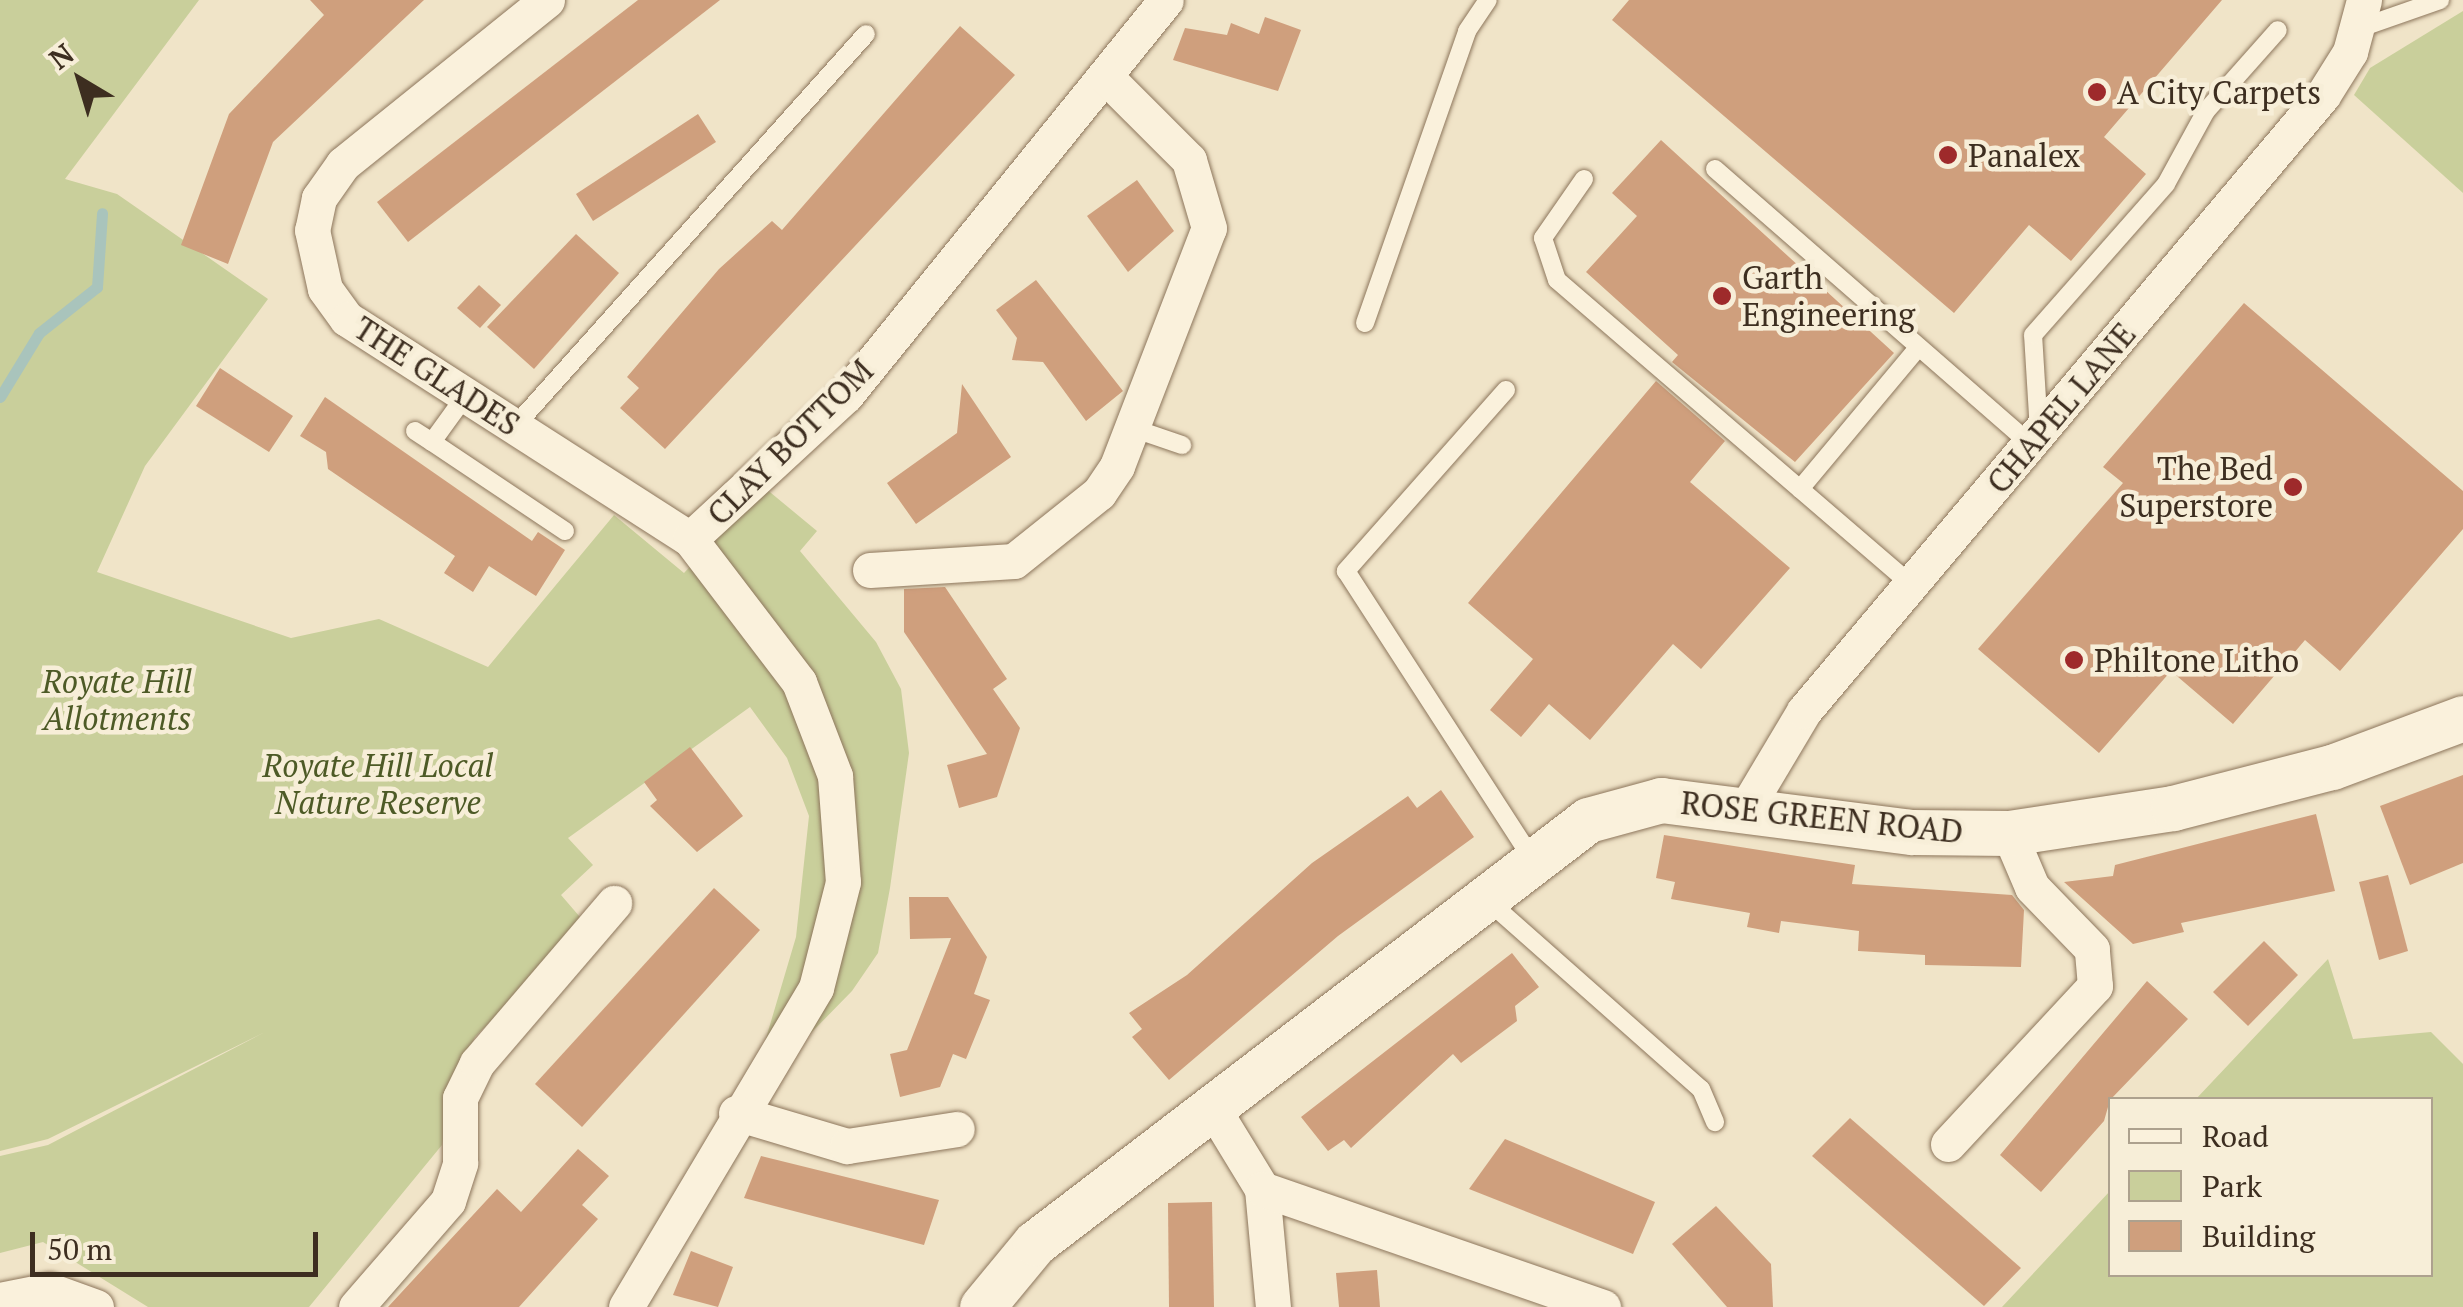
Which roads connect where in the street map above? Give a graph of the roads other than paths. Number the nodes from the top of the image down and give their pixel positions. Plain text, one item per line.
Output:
1 (548, 0) edge
2 (1488, 0) edge
3 (2440, 0) edge
4 (1158, 3) edge
5 (2362, 14) edge
6 (2278, 30) dead end
7 (866, 34) dead end
8 (1106, 76) junction
9 (1715, 169) dead end
10 (1584, 179) dead end
11 (1364, 323) dead end
12 (1918, 348) junction
13 (1506, 390) dead end
14 (466, 395) junction
15 (515, 426) junction
16 (1132, 428) junction
17 (415, 431) dead end
18 (2035, 438) junction
19 (432, 442) junction
20 (1182, 444) dead end
21 (1800, 489) junction
22 (565, 530) dead end
23 (690, 539) junction
24 (870, 570) dead end
25 (1911, 584) junction
26 (2463, 718) edge
27 (1744, 810) junction
28 (2009, 833) junction
29 (1532, 858) junction
30 (1482, 895) junction
31 (614, 902) dead end
32 (1212, 1106) junction
33 (736, 1113) junction
34 (1715, 1122) dead end
35 (957, 1129) dead end
36 (1948, 1144) dead end
37 (1262, 1188) junction
38 (0, 1300) edge
39 (96, 1307) edge
40 (356, 1307) edge
41 (626, 1307) edge
42 (982, 1307) edge
43 (1273, 1307) edge
44 (1602, 1307) edge

1 - 14 street, THE GLADES
2 - 11 lane
3 - 5 lane
4 - 8 street, CLAY BOTTOM
5 - 18 street, CHAPEL LANE
6 - 18 lane
7 - 15 lane
8 - 16 street
8 - 23 street, CLAY BOTTOM
9 - 12 lane
10 - 21 lane
12 - 18 lane
12 - 21 lane
13 - 29 lane
14 - 15 street, THE GLADES
14 - 19 lane
15 - 23 street, THE GLADES
16 - 20 lane
16 - 24 street
17 - 19 lane
18 - 25 street, CHAPEL LANE
19 - 22 lane
21 - 25 lane
23 - 33 street, CLAY BOTTOM
25 - 27 street, CHAPEL LANE
26 - 28 street, ROSE GREEN ROAD
27 - 28 street, ROSE GREEN ROAD
27 - 29 street, ROSE GREEN ROAD
28 - 36 street
29 - 30 street, ROSE GREEN ROAD
30 - 32 street, ROSE GREEN ROAD
30 - 34 lane
31 - 40 street
32 - 37 street
32 - 42 street, ROSE GREEN ROAD
33 - 35 street
33 - 41 street, CLAY BOTTOM
37 - 43 street
37 - 44 street
38 - 39 street

